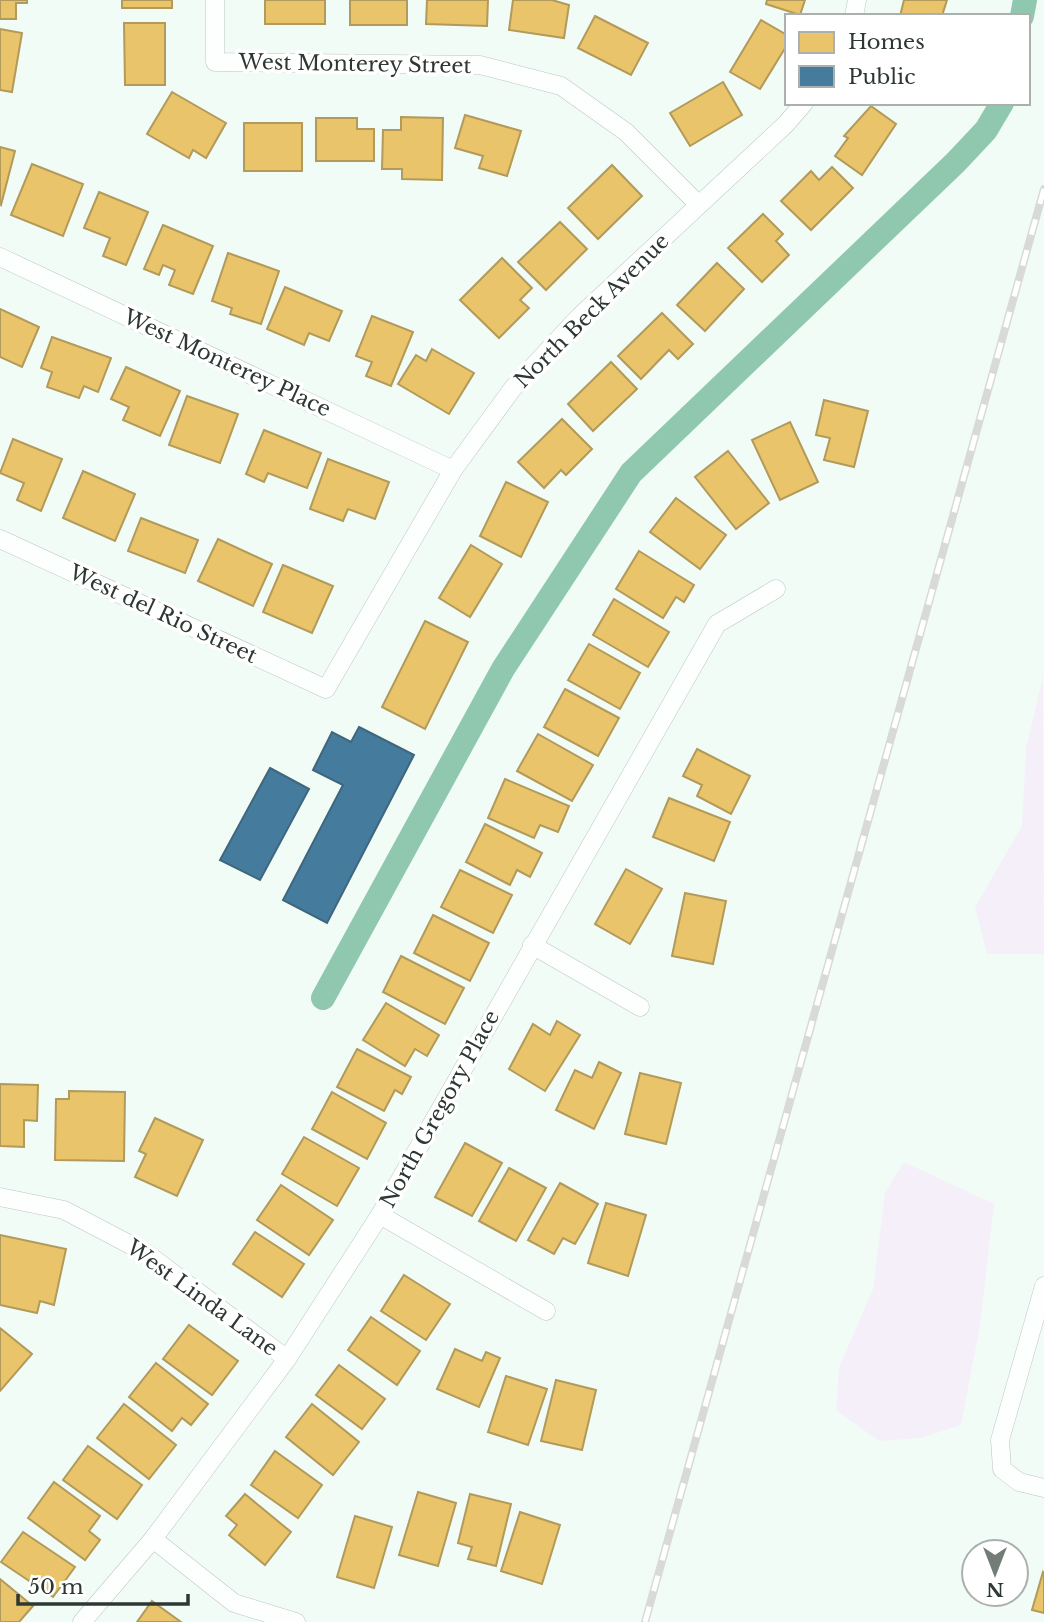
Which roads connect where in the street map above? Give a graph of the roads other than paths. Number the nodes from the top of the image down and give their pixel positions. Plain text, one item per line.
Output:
1 (215, 0) edge
2 (802, 105) edge
3 (699, 205) junction
4 (0, 257) edge
5 (453, 470) junction
6 (0, 539) edge
7 (776, 589) dead end
8 (326, 689) joint
9 (532, 946) junction
10 (640, 1007) dead end
11 (0, 1198) edge
12 (380, 1215) junction
13 (1044, 1286) edge
14 (546, 1311) dead end
15 (287, 1359) junction
16 (1044, 1488) edge
17 (153, 1539) junction
18 (82, 1622) edge
19 (296, 1622) edge

1 - 3 street, West Monterey Street
2 - 3 street, North Beck Avenue
3 - 5 street, North Beck Avenue
4 - 5 street, West Monterey Place
5 - 8 street, North Beck Avenue
6 - 8 street, West del Rio Street
7 - 9 street, North Gregory Place
9 - 10 street
9 - 12 street, North Gregory Place
11 - 15 street, West Linda Lane
12 - 14 street
12 - 15 street, North Gregory Place
13 - 16 street
15 - 17 street, North Gregory Place
17 - 18 street, North Gregory Place
17 - 19 street

